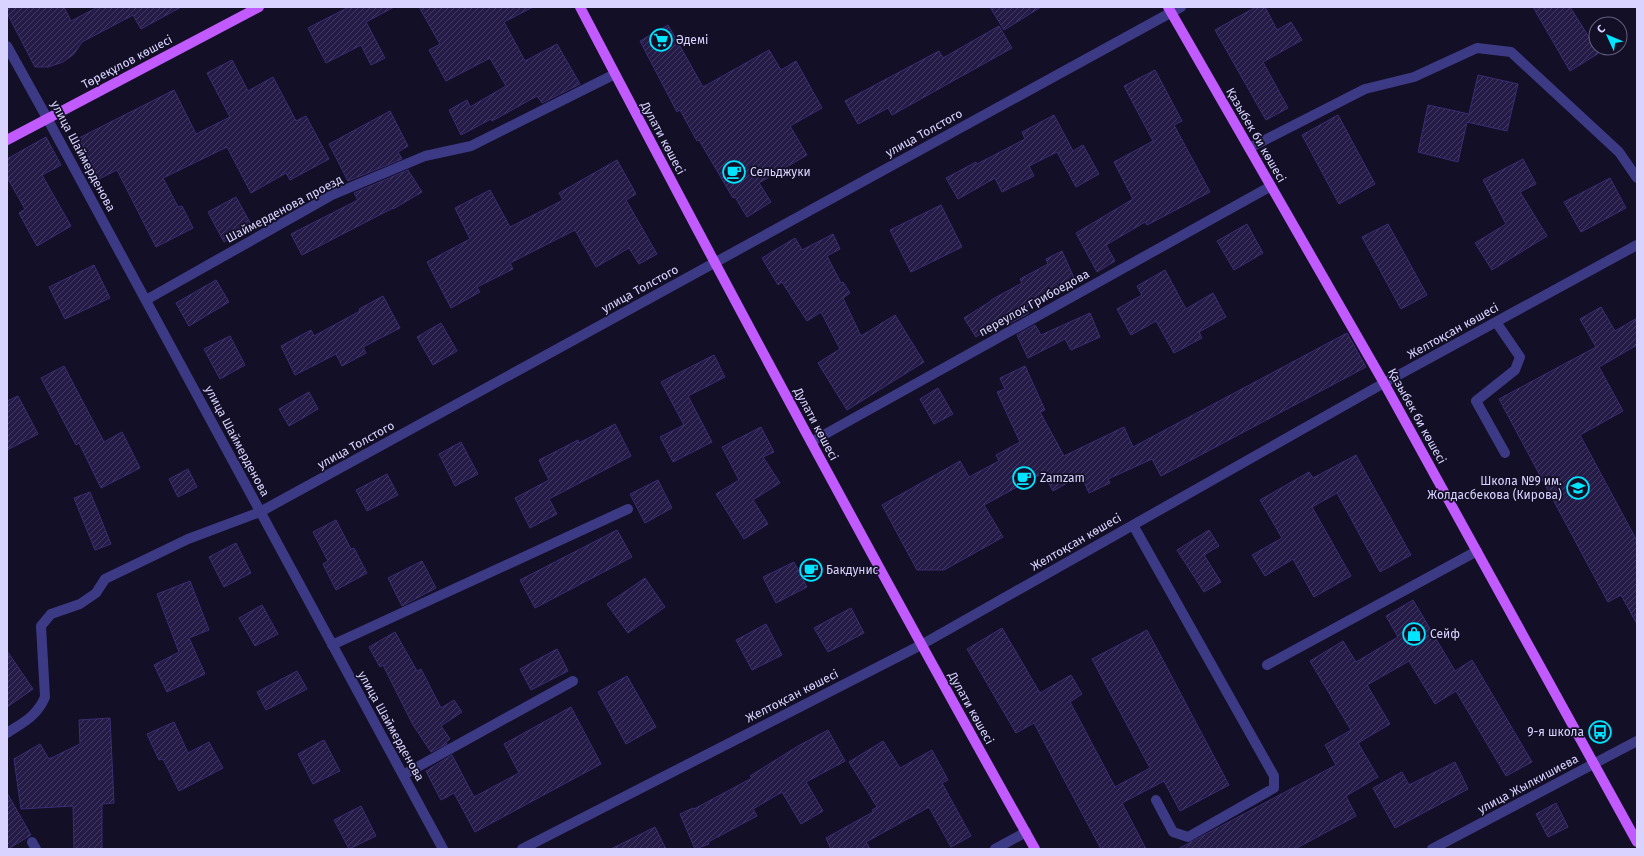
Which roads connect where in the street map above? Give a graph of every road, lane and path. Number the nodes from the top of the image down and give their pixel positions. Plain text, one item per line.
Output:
1 (259, 7) edge
2 (580, 7) edge
3 (1181, 7) edge
4 (1170, 10) edge
5 (7, 46) edge
6 (615, 74) junction
7 (48, 118) junction
8 (7, 140) edge
9 (1248, 148) junction
10 (1637, 178) edge
11 (1270, 186) junction
12 (1637, 245) edge
13 (714, 263) junction
14 (146, 300) junction
15 (1496, 322) junction
16 (1384, 383) junction
17 (811, 442) junction
18 (1505, 453) dead end
19 (628, 509) dead end
20 (260, 512) junction
21 (1133, 524) junction
22 (1477, 551) junction
23 (332, 645) junction
24 (921, 645) junction
25 (1267, 665) dead end
26 (573, 681) dead end
27 (7, 733) edge
28 (1637, 741) edge
29 (1594, 764) junction
30 (403, 775) junction
31 (1156, 800) dead end
32 (1026, 832) junction
33 (1637, 842) edge
34 (443, 849) edge
35 (522, 849) edge
36 (995, 849) edge
37 (1035, 849) edge
38 (1432, 849) edge

1 - 7 main road, Төреқұлов көшесі
2 - 6 main road, Дулати көшесі
3 - 4 street, улица Толстого
4 - 9 main road, Қазыбек би көшесі
4 - 13 street, улица Толстого
5 - 7 street, улица Шаймерденова
6 - 13 main road, Дулати көшесі
6 - 14 street, Шаймерденова проезд
7 - 8 main road, Төреқұлов көшесі
7 - 14 street, улица Шаймерденова
9 - 10 street
9 - 11 main road, Қазыбек би көшесі
11 - 16 main road, Қазыбек би көшесі
11 - 17 street, переулок Грибоедова
12 - 15 street, Желтоқсан көшесі
13 - 17 main road, Дулати көшесі
13 - 20 street, улица Толстого
14 - 20 street, улица Шаймерденова
15 - 16 street, Желтоқсан көшесі
15 - 18 street
16 - 21 street, Желтоқсан көшесі
16 - 22 main road, Қазыбек би көшесі
17 - 24 main road, Дулати көшесі
19 - 23 street
20 - 23 street, улица Шаймерденова
20 - 27 street, улица Толстого
21 - 24 street, Желтоқсан көшесі
21 - 31 street
22 - 25 street
22 - 29 main road, Қазыбек би көшесі
23 - 30 street, улица Шаймерденова
24 - 32 main road, Дулати көшесі
24 - 35 street, Желтоқсан көшесі
26 - 30 street
28 - 29 street, улица Жылкишиева
29 - 33 main road, Қазыбек би көшесі
29 - 38 street, улица Жылкишиева
30 - 34 street, улица Шаймерденова
32 - 36 street
32 - 37 main road, Дулати көшесі

